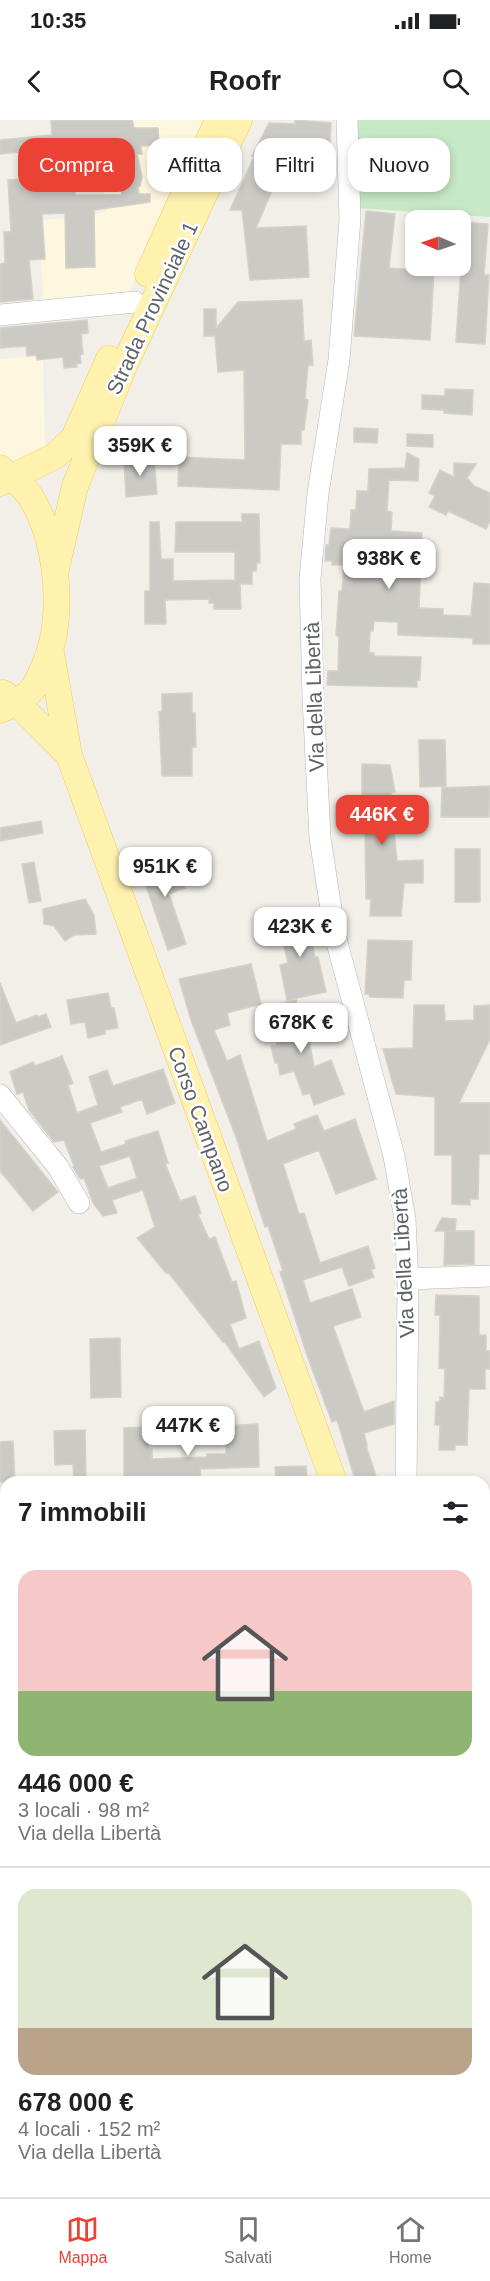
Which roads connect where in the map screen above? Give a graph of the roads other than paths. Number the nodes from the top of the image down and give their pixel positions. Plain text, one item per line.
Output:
1 (218, 120) edge
2 (239, 120) edge
3 (347, 120) edge
4 (135, 302) junction
5 (0, 315) edge
6 (4, 476) edge
7 (56, 569) junction
8 (51, 653) junction
9 (6, 702) edge
10 (69, 756) junction
11 (2, 1102) edge
12 (78, 1203) dead end
13 (490, 1276) edge
14 (408, 1279) junction
15 (332, 1476) edge
16 (406, 1476) edge

1 - 4 main road, Strada Provinciale 1
2 - 7 main road, Strada Provinciale 1
3 - 14 street, Via della Libertà
4 - 5 street
4 - 6 main road, Strada Provinciale 1
6 - 7 main road
7 - 8 main road
8 - 9 main road
8 - 10 main road
9 - 10 main road
10 - 15 main road, Corso Campano
11 - 12 street
13 - 14 street
14 - 16 street, Via della Libertà

